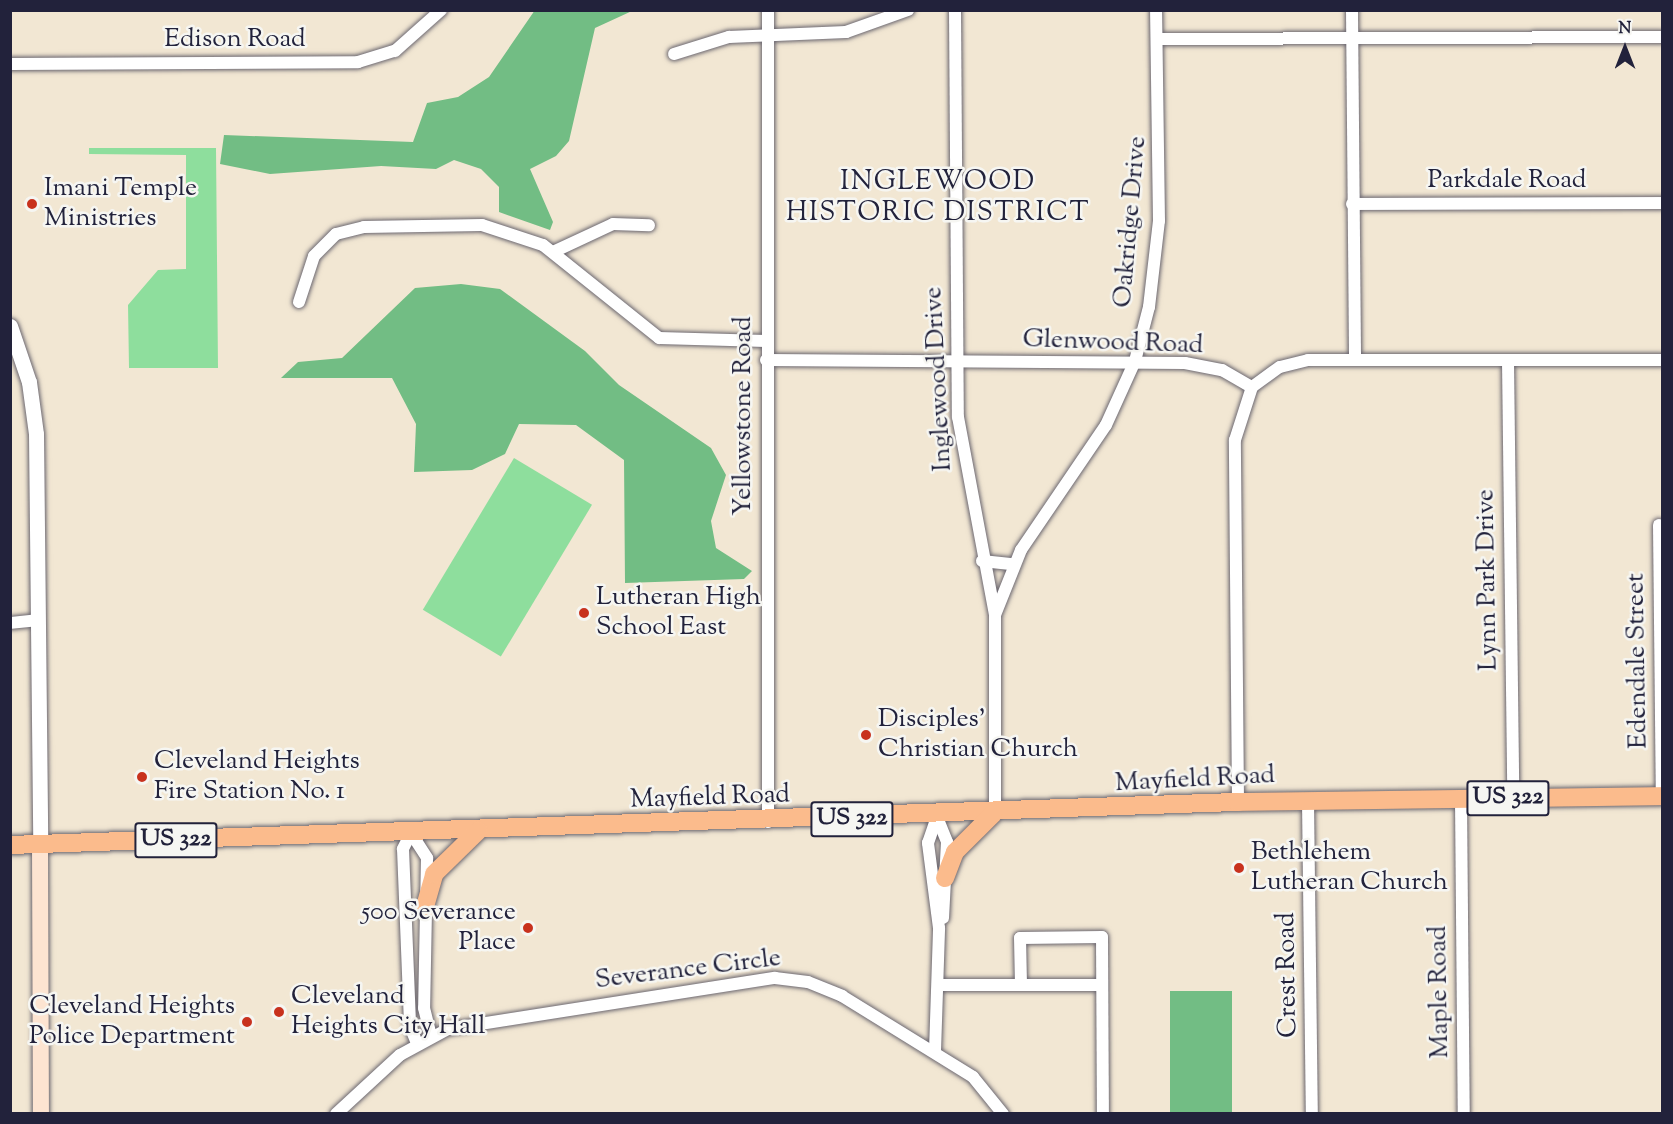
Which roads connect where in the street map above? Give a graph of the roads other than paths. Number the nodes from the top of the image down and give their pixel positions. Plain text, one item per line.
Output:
1 (441, 10) edge
2 (768, 10) edge
3 (908, 10) edge
4 (955, 10) edge
5 (1156, 10) edge
6 (1352, 10) edge
7 (1662, 37) edge
8 (766, 38) junction
9 (1352, 38) junction
10 (1160, 39) junction
11 (674, 54) dead end
12 (10, 64) edge
13 (1662, 202) edge
14 (1352, 204) junction
15 (649, 225) dead end
16 (553, 252) junction
17 (299, 302) dead end
18 (10, 326) edge
19 (766, 341) junction
20 (766, 360) junction
21 (1355, 360) junction
22 (1662, 360) edge
23 (956, 362) junction
24 (1135, 362) junction
25 (1508, 362) junction
26 (1252, 387) junction
27 (1659, 525) dead end
28 (982, 561) junction
29 (1013, 564) junction
30 (995, 615) junction
31 (38, 621) junction
32 (10, 622) edge
33 (1662, 796) edge
34 (1513, 798) junction
35 (1461, 799) junction
36 (1308, 801) junction
37 (1238, 802) junction
38 (994, 814) junction
39 (937, 817) junction
40 (768, 822) junction
41 (478, 831) junction
42 (411, 833) junction
43 (40, 843) junction
44 (10, 845) edge
45 (945, 878) junction
46 (424, 910) junction
47 (939, 928) junction
48 (409, 946) junction
49 (424, 946) junction
50 (940, 985) junction
51 (1021, 985) junction
52 (1102, 985) junction
53 (431, 1036) junction
54 (417, 1043) junction
55 (935, 1051) junction
56 (41, 1113) edge
57 (336, 1113) edge
58 (1003, 1113) edge
59 (1102, 1113) edge
60 (1312, 1113) edge
61 (1464, 1113) edge

1 - 12 street, Edison Road
2 - 8 street, Yellowstone Road
3 - 8 street
4 - 23 street, Inglewood Drive
5 - 10 street, Oakridge Drive
6 - 9 street
7 - 9 street
8 - 11 street
8 - 19 street, Yellowstone Road
9 - 10 street
9 - 14 street
10 - 24 street, Oakridge Drive
13 - 14 street, Parkdale Road
14 - 21 street
15 - 16 street
16 - 17 street
16 - 19 street
18 - 31 street
19 - 20 street, Yellowstone Road
20 - 23 street, Glenwood Road
20 - 40 street, Yellowstone Road
21 - 25 street
21 - 26 street
22 - 25 street
23 - 24 street, Glenwood Road
23 - 28 street, Inglewood Drive
24 - 26 street, Glenwood Road
24 - 29 street, Oakridge Drive
25 - 34 street, Lynn Park Drive
26 - 37 street
27 - 33 street, Edendale Street
28 - 29 street
28 - 30 street, Inglewood Drive
29 - 30 street, Oakridge Drive
30 - 38 street, Inglewood Drive
31 - 32 street
31 - 43 street
33 - 34 main road, Mayfield Road / US 322
34 - 35 main road, Mayfield Road / US 322
35 - 36 main road, Mayfield Road / US 322
35 - 61 street, Maple Road
36 - 37 main road, Mayfield Road / US 322
36 - 60 street, Crest Road
37 - 38 main road, Mayfield Road / US 322
38 - 39 main road, Mayfield Road / US 322
38 - 45 main road
39 - 40 main road, Mayfield Road / US 322
39 - 45 street
39 - 47 street
40 - 41 main road, Mayfield Road / US 322
41 - 42 main road, Mayfield Road / US 322
41 - 46 main road
42 - 43 main road, Mayfield Road / US 322
42 - 46 street
42 - 48 street
43 - 44 main road, Mayfield Road / US 322
43 - 56 main road
45 - 47 street
46 - 49 street
47 - 50 street
48 - 49 street
48 - 54 street
49 - 53 street
50 - 51 street
50 - 55 street
51 - 52 street
51 - 52 street
52 - 59 street
53 - 54 street, Severance Circle
53 - 55 street, Severance Circle
54 - 57 street, Severance Circle
55 - 58 street, Severance Circle

